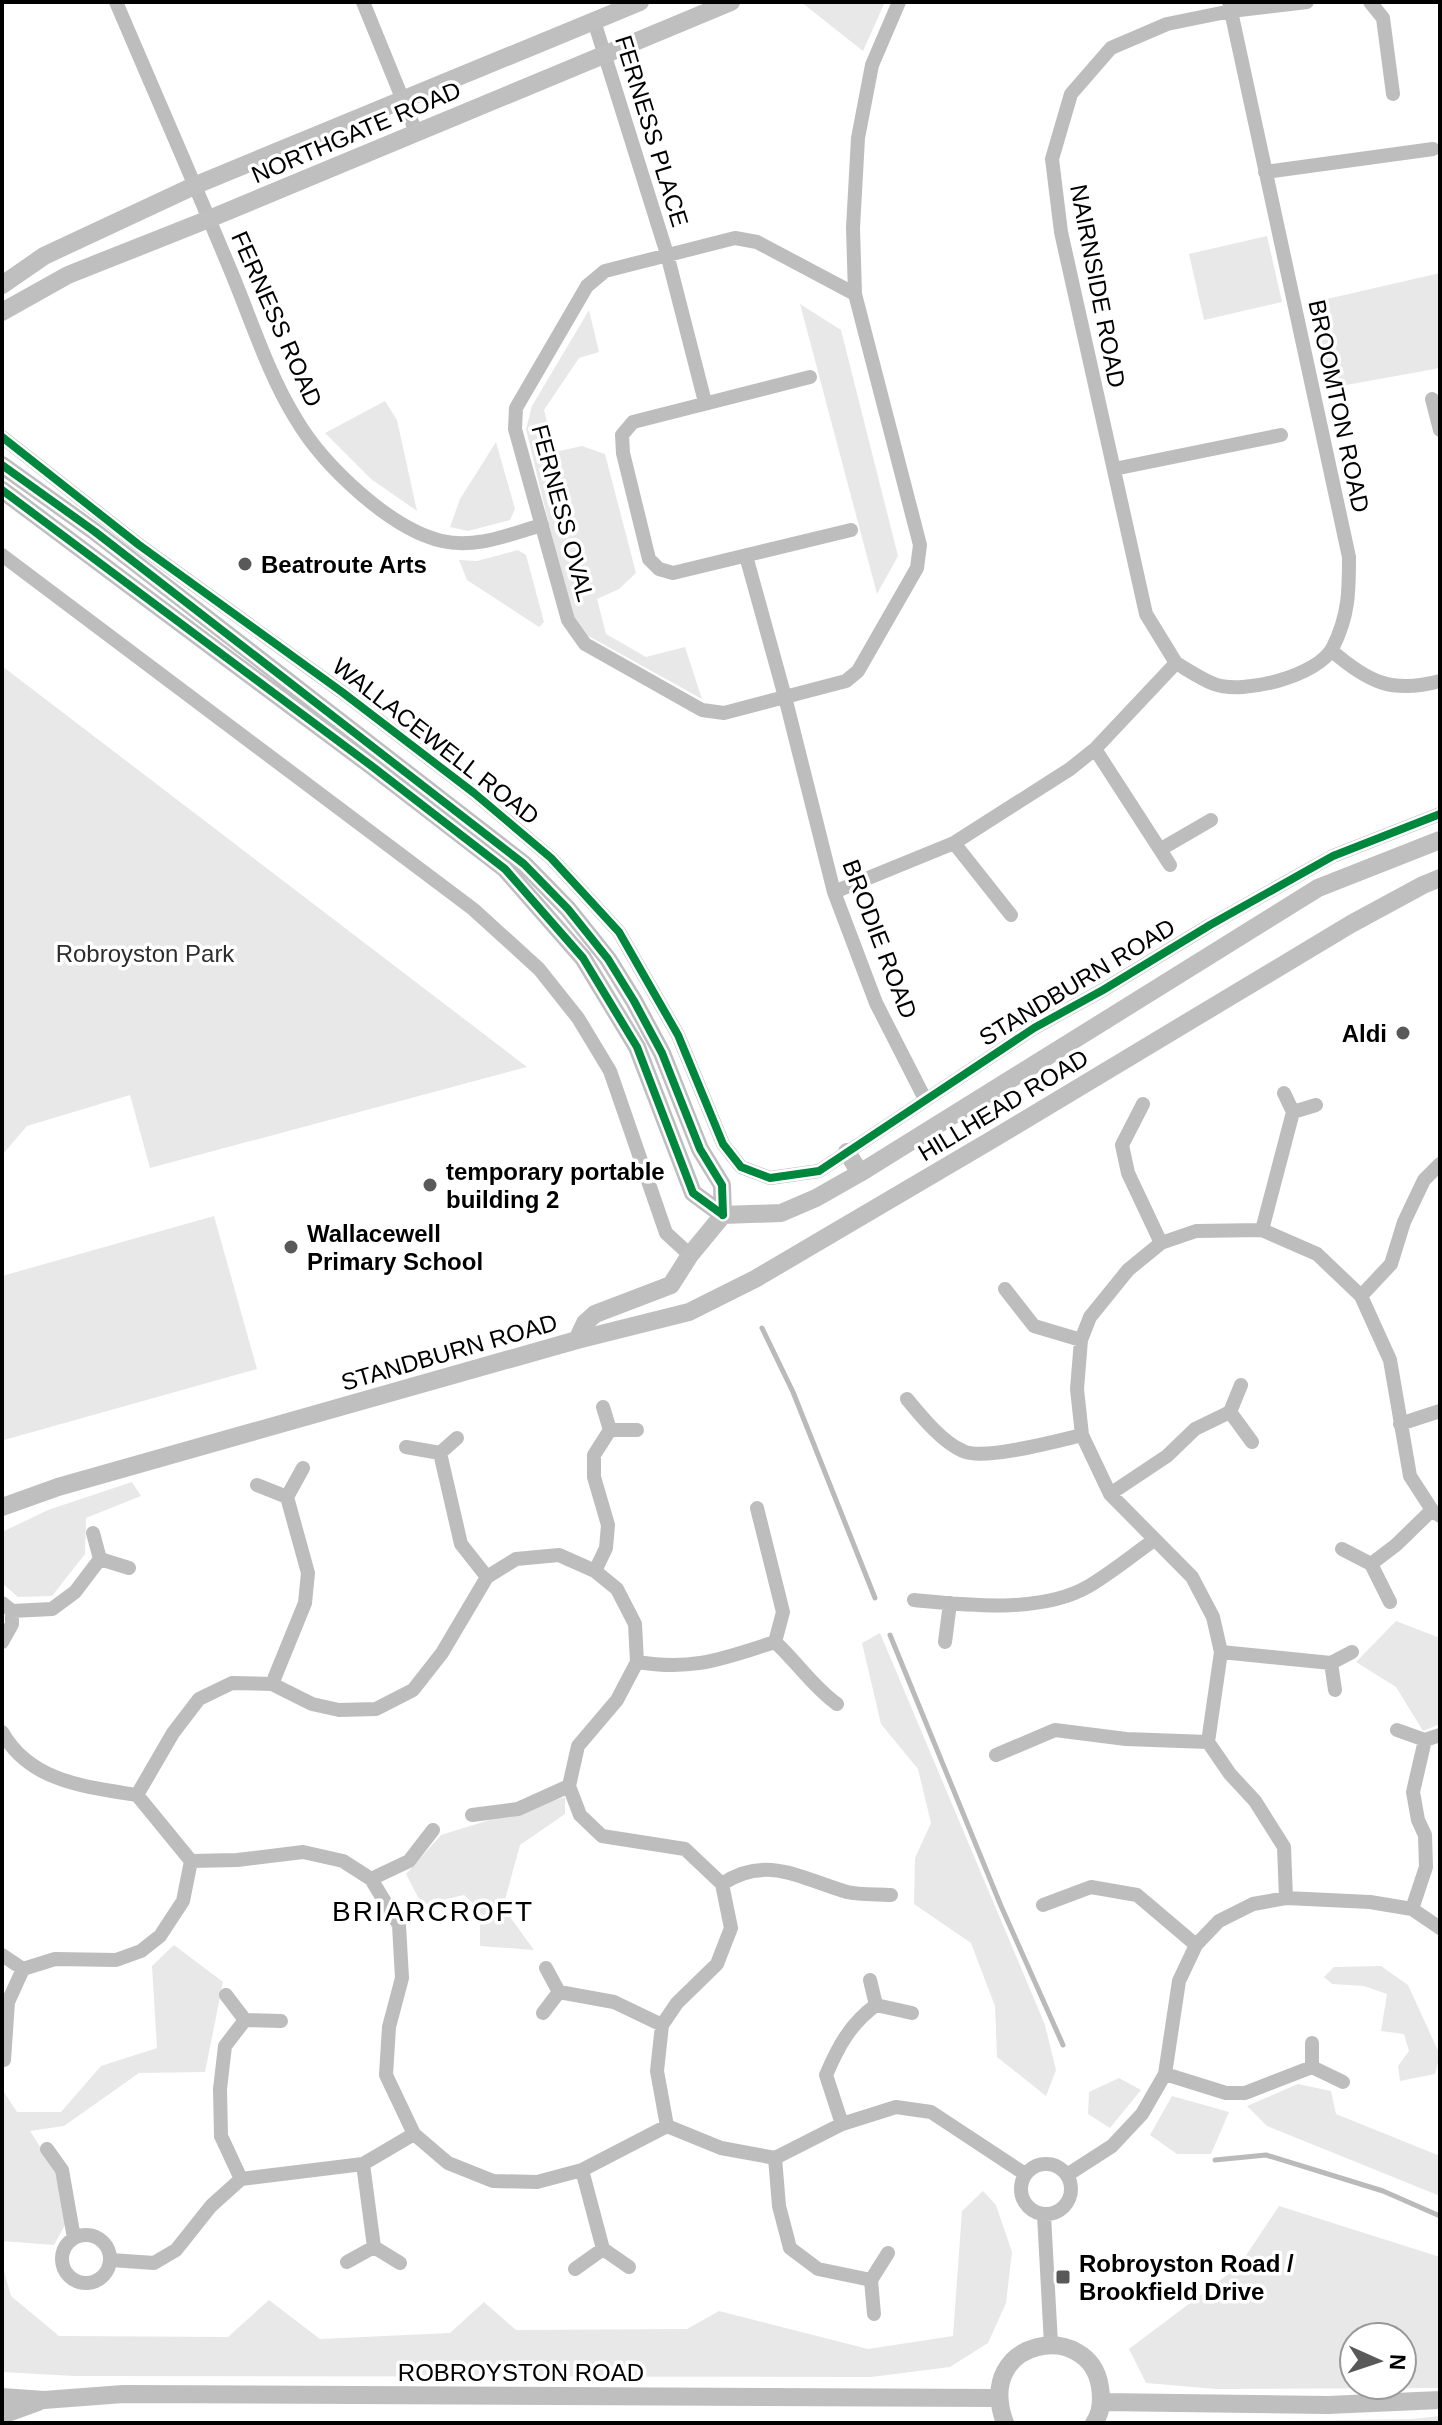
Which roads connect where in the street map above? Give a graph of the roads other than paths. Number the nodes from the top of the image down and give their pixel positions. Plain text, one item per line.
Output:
1 (116, 2) edge
2 (363, 2) edge
3 (640, 2) edge
4 (731, 2) edge
5 (899, 2) edge
6 (1307, 2) edge
7 (1370, 2) edge
8 (1230, 6) edge
9 (594, 21) junction
10 (605, 54) junction
11 (1393, 94) dead end
12 (403, 100) junction
13 (416, 132) junction
14 (1433, 149) dead end
15 (1265, 172) junction
16 (196, 185) junction
17 (209, 219) junction
18 (667, 254) junction
19 (2, 285) edge
20 (855, 294) junction
21 (2, 312) edge
22 (810, 377) dead end
23 (1432, 399) dead end
24 (705, 402) junction
25 (1440, 430) edge
26 (1281, 435) dead end
27 (2, 437) edge
28 (2, 465) edge
29 (1114, 469) junction
30 (2, 490) edge
31 (542, 525) junction
32 (851, 530) dead end
33 (2, 555) edge
34 (746, 556) junction
35 (1332, 651) junction
36 (1176, 663) junction
37 (1440, 681) edge
38 (785, 697) junction
39 (1095, 749) junction
40 (1440, 814) edge
41 (1211, 820) dead end
42 (1440, 840) edge
43 (954, 843) junction
44 (1161, 849) junction
45 (1170, 865) dead end
46 (1440, 878) edge
47 (834, 892) junction
48 (1011, 915) dead end
49 (1284, 1093) dead end
50 (925, 1099) junction
51 (1143, 1104) dead end
52 (1316, 1105) dead end
53 (1293, 1112) junction
54 (847, 1152) junction
55 (1440, 1164) edge
56 (741, 1167) joint
57 (860, 1173) junction
58 (723, 1215) junction
59 (1262, 1230) junction
60 (1161, 1243) junction
61 (690, 1255) junction
62 (1005, 1289) dead end
63 (1361, 1296) junction
64 (577, 1340) junction
65 (1081, 1340) junction
66 (1241, 1385) dead end
67 (907, 1399) dead end
68 (603, 1407) dead end
69 (1440, 1411) edge
70 (1230, 1412) junction
71 (1400, 1424) junction
72 (610, 1430) junction
73 (637, 1430) dead end
74 (1082, 1435) junction
75 (457, 1438) dead end
76 (1252, 1442) dead end
77 (406, 1447) dead end
78 (440, 1453) junction
79 (303, 1468) dead end
80 (257, 1485) dead end
81 (1110, 1494) junction
82 (287, 1497) junction
83 (2, 1507) edge
84 (757, 1508) dead end
85 (1436, 1513) edge
86 (93, 1533) dead end
87 (1154, 1540) junction
88 (1342, 1549) dead end
89 (100, 1559) junction
90 (1371, 1564) junction
91 (129, 1568) dead end
92 (595, 1571) junction
93 (487, 1577) junction
94 (914, 1600) dead end
95 (1390, 1602) dead end
96 (950, 1603) junction
97 (7, 1607) edge
98 (2, 1642) edge
99 (775, 1642) junction
100 (945, 1642) dead end
101 (1221, 1652) junction
102 (1352, 1652) dead end
103 (637, 1662) junction
104 (1331, 1663) junction
105 (272, 1684) junction
106 (1335, 1690) dead end
107 (837, 1704) dead end
108 (1397, 1730) dead end
109 (2, 1732) edge
110 (1440, 1735) edge
111 (1425, 1740) junction
112 (1208, 1742) junction
113 (996, 1755) dead end
114 (569, 1786) junction
115 (137, 1795) junction
116 (472, 1815) dead end
117 (433, 1830) dead end
118 (191, 1861) junction
119 (371, 1879) junction
120 (722, 1884) junction
121 (891, 1895) dead end
122 (1286, 1898) junction
123 (1043, 1905) dead end
124 (1412, 1909) junction
125 (1440, 1928) edge
126 (1196, 1945) junction
127 (2, 1955) edge
128 (546, 1968) dead end
129 (23, 1969) junction
130 (870, 1980) dead end
131 (559, 1992) junction
132 (226, 1995) dead end
133 (876, 2005) junction
134 (543, 2013) dead end
135 (912, 2013) dead end
136 (245, 2020) junction
137 (281, 2021) dead end
138 (662, 2025) junction
139 (1312, 2043) dead end
140 (4, 2060) dead end
141 (1312, 2067) junction
142 (1165, 2074) junction
143 (1343, 2082) dead end
144 (842, 2124) junction
145 (667, 2126) junction
146 (414, 2134) junction
147 (47, 2149) dead end
148 (775, 2158) junction
149 (363, 2164) junction
150 (582, 2170) junction
151 (1025, 2174) junction
152 (1067, 2175) junction
153 (241, 2179) junction
154 (1044, 2215) junction
155 (74, 2238) junction
156 (374, 2247) junction
157 (603, 2249) junction
158 (888, 2253) dead end
159 (111, 2260) junction
160 (347, 2262) dead end
161 (400, 2263) dead end
162 (629, 2267) dead end
163 (575, 2269) dead end
164 (871, 2280) junction
165 (874, 2314) dead end
166 (1051, 2344) junction
167 (2, 2397) edge
168 (997, 2398) junction
169 (44, 2400) junction
170 (1440, 2400) edge
171 (1102, 2402) junction
172 (2, 2415) edge
173 (1005, 2423) edge
174 (1094, 2423) edge

1 - 16 street, FERNESS ROAD
2 - 12 street
3 - 9 street, NORTHGATE ROAD
4 - 10 street, NORTHGATE ROAD
5 - 20 street
6 - 8 street, NAIRNSIDE ROAD
7 - 11 street
8 - 15 street, BROOMTON ROAD
8 - 29 street, NAIRNSIDE ROAD
9 - 10 street, FERNESS PLACE
9 - 12 street, NORTHGATE ROAD
10 - 13 street, NORTHGATE ROAD
10 - 18 street, FERNESS PLACE
12 - 13 street
12 - 16 street, NORTHGATE ROAD
13 - 17 street, NORTHGATE ROAD
14 - 15 street
15 - 35 street, BROOMTON ROAD
16 - 17 street, FERNESS ROAD
16 - 19 street, NORTHGATE ROAD
17 - 21 street, NORTHGATE ROAD
17 - 31 street, FERNESS ROAD
18 - 20 street, FERNESS OVAL
18 - 24 street, FERNESS PLACE
18 - 31 street, FERNESS OVAL
20 - 38 street, FERNESS OVAL
22 - 24 street
23 - 25 street
24 - 34 street
26 - 29 street
27 - 56 street, WALLACEWELL ROAD
28 - 58 street, WALLACEWELL ROAD
29 - 36 street, NAIRNSIDE ROAD
30 - 58 street
31 - 38 street, FERNESS OVAL
32 - 34 street
33 - 61 street
34 - 38 street, BRODIE ROAD
35 - 36 street
35 - 37 street
36 - 39 street
38 - 47 street, BRODIE ROAD
39 - 43 street
39 - 44 street
40 - 50 street, STANDBURN ROAD
41 - 44 street
42 - 57 street, STANDBURN ROAD
43 - 47 street
43 - 48 street
44 - 45 street
46 - 64 street, HILLHEAD ROAD
47 - 50 street, BRODIE ROAD
49 - 53 street
50 - 54 street, STANDBURN ROAD
51 - 60 street
52 - 53 street
53 - 59 street
54 - 56 street, STANDBURN ROAD
54 - 57 street
55 - 63 street
57 - 58 street, STANDBURN ROAD
58 - 61 street, STANDBURN ROAD
59 - 60 street
59 - 63 street
60 - 65 street
61 - 64 street, STANDBURN ROAD
62 - 65 street
63 - 71 street
64 - 83 street, STANDBURN ROAD
65 - 74 street
66 - 70 street
67 - 74 street
68 - 72 street
69 - 71 street
70 - 76 street
70 - 81 street
71 - 85 street
72 - 73 street
72 - 92 street
74 - 81 street
75 - 78 street
77 - 78 street
78 - 93 street
79 - 82 street
80 - 82 street
81 - 87 street
82 - 105 street
84 - 99 street
85 - 90 street
86 - 89 street
87 - 96 street
87 - 101 street
88 - 90 street
89 - 91 street
89 - 97 street
90 - 95 street
92 - 93 street
92 - 103 street
93 - 105 street
94 - 96 street
96 - 100 street
97 - 98 street
99 - 103 street
99 - 107 street
101 - 104 street
101 - 112 street
102 - 104 street
103 - 114 street
104 - 106 street
105 - 115 street
108 - 111 street
109 - 115 street
110 - 111 street
111 - 124 street
112 - 113 street
112 - 122 street
114 - 116 street
114 - 120 street
115 - 118 street
117 - 119 street
118 - 119 street
118 - 129 street
119 - 146 street
120 - 121 street
120 - 138 street
122 - 124 street
122 - 126 street
123 - 126 street
124 - 125 street
126 - 142 street
127 - 129 street
128 - 131 street
129 - 140 street
130 - 133 street
131 - 134 street
131 - 138 street
132 - 136 street
133 - 135 street
133 - 144 street
136 - 137 street
136 - 153 street
138 - 145 street
139 - 141 street
141 - 142 street
141 - 143 street
142 - 152 street
144 - 148 street
144 - 151 street
145 - 148 street
145 - 150 street
146 - 149 street
146 - 150 street
147 - 155 street
148 - 164 street
149 - 153 street
149 - 156 street
150 - 157 street
151 - 152 street
151 - 154 street
152 - 154 street
153 - 159 street
154 - 166 street
155 - 159 street
155 - 159 street
156 - 160 street
156 - 161 street
157 - 162 street
157 - 163 street
158 - 164 street
164 - 165 street
166 - 168 street
166 - 171 street
167 - 169 street, ROBROYSTON ROAD
168 - 169 street, ROBROYSTON ROAD
168 - 173 street
169 - 172 street, ROBROYSTON ROAD
170 - 171 street
171 - 174 street

